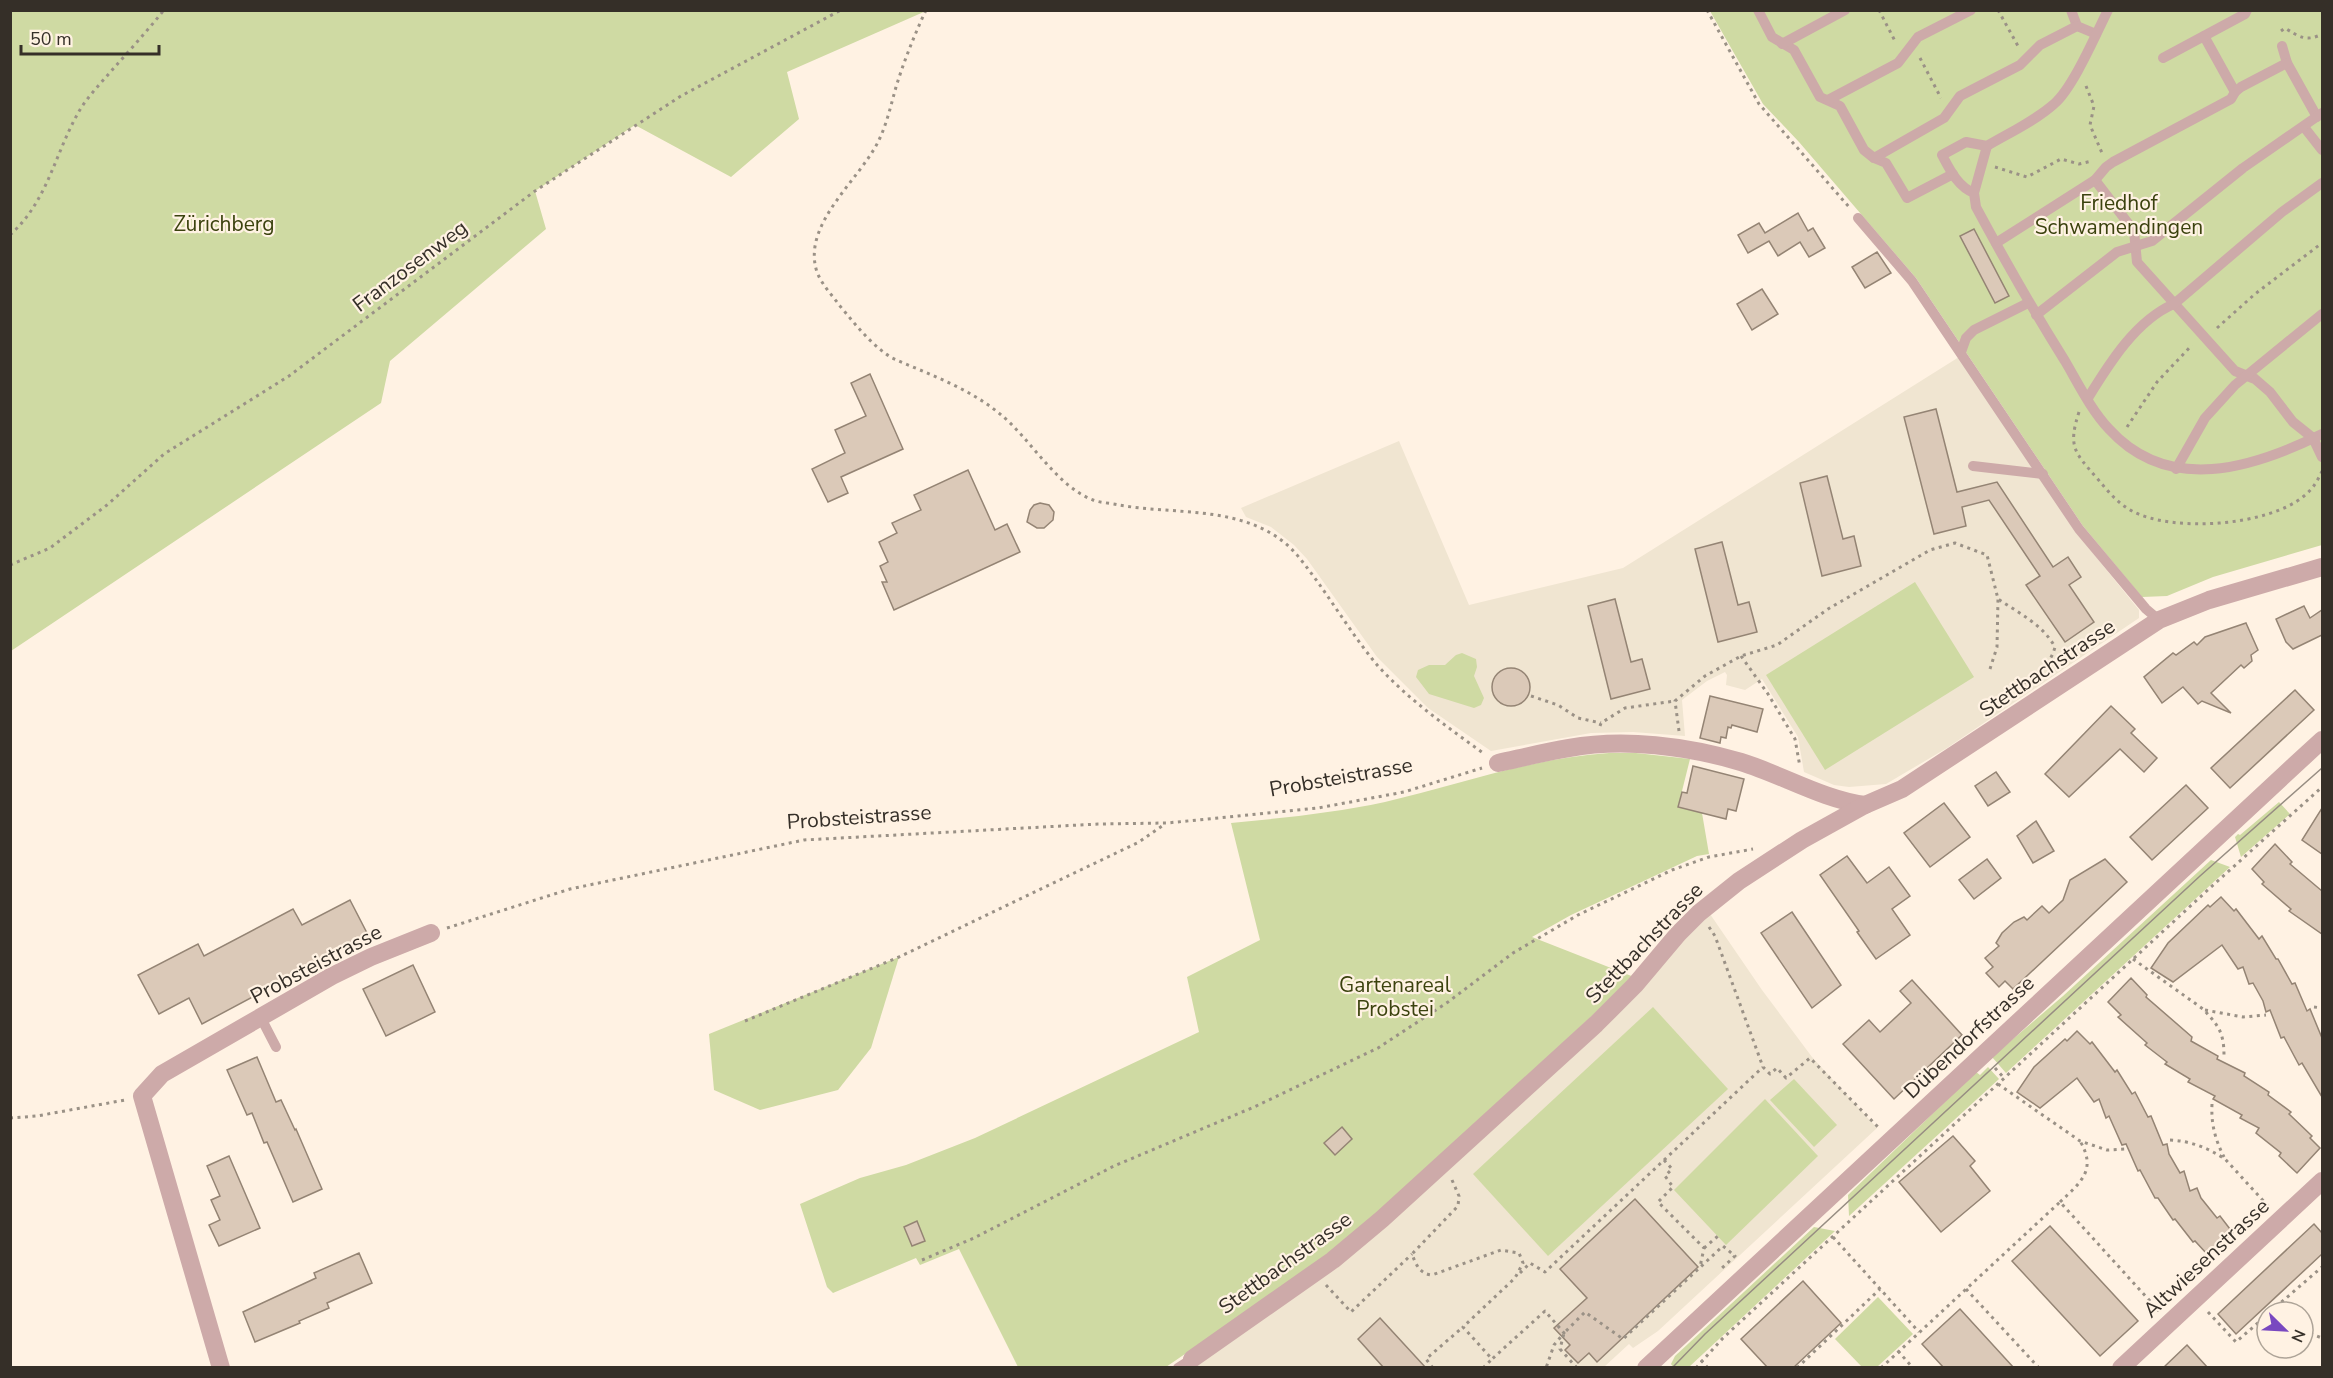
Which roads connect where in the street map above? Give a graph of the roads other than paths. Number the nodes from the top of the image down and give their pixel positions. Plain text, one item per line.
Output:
1 (1758, 10) edge
2 (1845, 10) edge
3 (1971, 10) edge
4 (2071, 10) edge
5 (2108, 10) edge
6 (2247, 10) edge
7 (2077, 26) junction
8 (2096, 34) junction
9 (2204, 36) junction
10 (1782, 44) junction
11 (2282, 46) road end
12 (2163, 58) dead end
13 (2287, 63) junction
14 (2235, 92) junction
15 (1828, 100) junction
16 (2320, 115) edge
17 (2304, 127) junction
18 (1987, 146) junction
19 (2322, 150) edge
20 (1874, 158) junction
21 (1953, 174) junction
22 (2095, 180) junction
23 (2322, 183) edge
24 (1974, 193) junction
25 (1858, 218) road end
26 (1996, 243) junction
27 (2136, 246) junction
28 (2028, 303) junction
29 (2174, 304) junction
30 (2322, 314) edge
31 (2036, 315) junction
32 (1961, 352) junction
33 (2245, 376) junction
34 (2088, 398) junction
35 (2318, 436) edge
36 (2322, 457) edge
37 (1973, 466) dead end
38 (2176, 469) junction
39 (2043, 474) junction
40 (2322, 567) edge
41 (2159, 620) junction
42 (2322, 740) edge
43 (1498, 764) road end
44 (1865, 805) junction
45 (431, 933) road end
46 (261, 1018) junction
47 (276, 1047) dead end
48 (2322, 1181) edge
49 (1185, 1363) edge
50 (1649, 1367) edge
51 (221, 1368) edge
52 (2121, 1368) edge

1 - 10 lane
2 - 10 lane
3 - 15 lane
4 - 7 lane
5 - 8 lane
6 - 9 lane
7 - 8 lane
7 - 20 lane
8 - 18 lane
9 - 12 lane
9 - 14 lane
10 - 15 lane
11 - 13 lane
13 - 14 lane
13 - 16 lane
14 - 22 lane
15 - 20 lane
16 - 17 lane
17 - 19 lane
17 - 27 lane
18 - 21 lane
18 - 24 lane
20 - 21 lane
21 - 24 lane
22 - 26 lane
22 - 27 lane
23 - 29 lane
24 - 26 lane
25 - 32 lane
26 - 28 lane
27 - 29 lane
27 - 31 lane
28 - 31 lane
28 - 32 lane
29 - 33 lane
29 - 34 lane
30 - 33 lane
31 - 34 lane
32 - 39 lane
33 - 35 lane
33 - 38 lane
34 - 38 lane
35 - 36 lane
35 - 38 lane
37 - 39 lane
39 - 41 lane
40 - 41 street, Stettbachstrasse
41 - 44 street, Stettbachstrasse
42 - 50 street, Dübendorfstrasse
43 - 44 street
44 - 49 street, Stettbachstrasse
45 - 46 street, Probsteistrasse
46 - 47 lane
46 - 51 street, Probsteistrasse
48 - 52 street, Altwiesenstrasse

